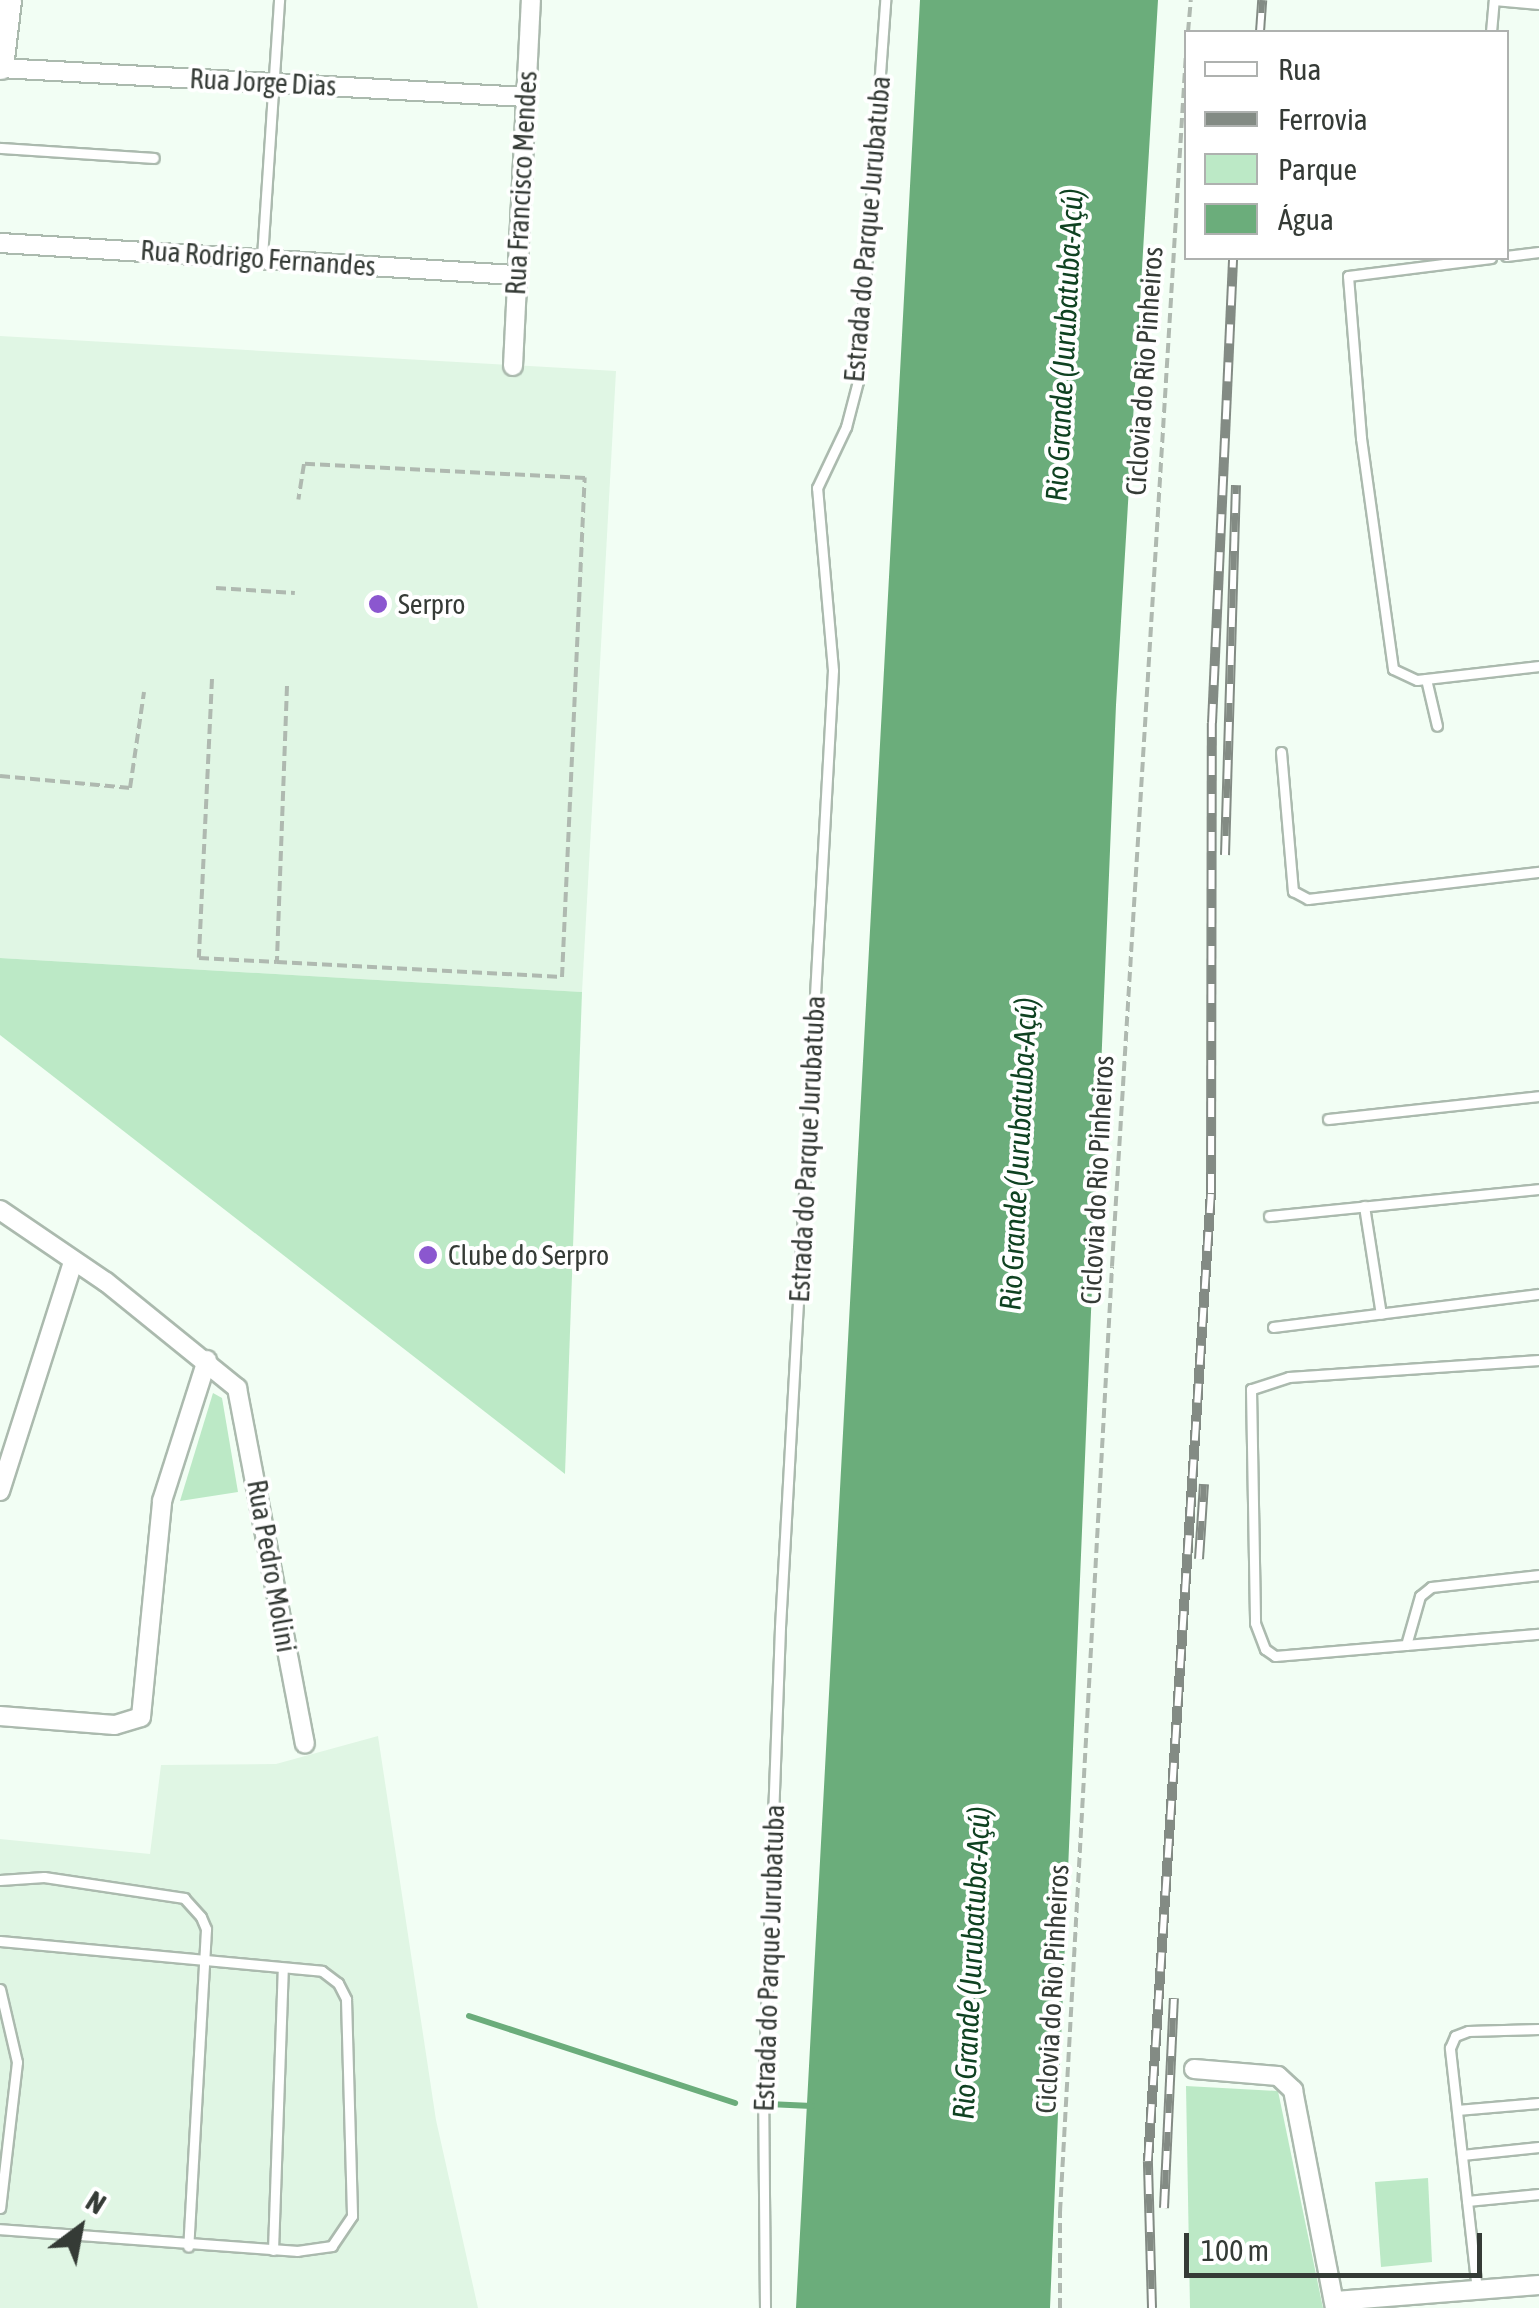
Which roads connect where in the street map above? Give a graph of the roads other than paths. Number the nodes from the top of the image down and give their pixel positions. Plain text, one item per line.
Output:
1 (8, 0) edge
2 (278, 0) edge
3 (531, 0) edge
4 (885, 0) edge
5 (1494, 0) edge
6 (1539, 4) edge
7 (1492, 30) edge
8 (0, 67) edge
9 (273, 83) junction
10 (526, 97) junction
11 (0, 148) edge
12 (154, 158) dead end
13 (0, 243) edge
14 (1539, 252) edge
15 (1509, 256) edge
16 (262, 257) junction
17 (1472, 260) edge
18 (516, 275) junction
19 (512, 366) dead end
20 (1539, 666) edge
21 (1426, 679) junction
22 (1436, 726) dead end
23 (1281, 752) dead end
24 (1539, 872) edge
25 (1539, 1096) edge
26 (1328, 1119) dead end
27 (1539, 1190) edge
28 (1364, 1206) junction
29 (0, 1210) edge
30 (1269, 1216) dead end
31 (73, 1262) junction
32 (1539, 1294) edge
33 (1381, 1314) junction
34 (1273, 1327) dead end
35 (206, 1360) junction
36 (1539, 1360) edge
37 (0, 1491) edge
38 (1539, 1574) edge
39 (1539, 1634) edge
40 (1406, 1645) junction
41 (0, 1716) edge
42 (305, 1744) dead end
43 (0, 1880) edge
44 (0, 1941) edge
45 (205, 1960) junction
46 (283, 1968) junction
47 (0, 1989) edge
48 (1539, 2029) edge
49 (1194, 2069) dead end
50 (1539, 2104) edge
51 (1457, 2110) junction
52 (1539, 2147) edge
53 (1462, 2155) junction
54 (1539, 2194) edge
55 (1467, 2201) junction
56 (0, 2208) edge
57 (0, 2229) edge
58 (188, 2246) junction
59 (273, 2250) junction
60 (1539, 2286) edge
61 (1477, 2290) junction
62 (1335, 2304) edge
63 (765, 2308) edge

1 - 8 main road
2 - 9 lane
3 - 10 street, Rua Francisco Mendes
4 - 63 lane, Estrada do Parque Jurubatuba
5 - 6 lane
5 - 7 lane
8 - 9 street, Rua Jorge Dias
9 - 10 street, Rua Jorge Dias
9 - 16 lane
10 - 18 street, Rua Francisco Mendes
11 - 12 lane
13 - 16 street, Rua Rodrigo Fernandes
14 - 15 lane
16 - 18 street, Rua Rodrigo Fernandes
17 - 21 lane
18 - 19 street, Rua Francisco Mendes
20 - 21 lane
21 - 22 lane
23 - 24 lane
25 - 26 lane
27 - 28 lane
28 - 30 lane
28 - 33 lane
29 - 31 street
31 - 35 street
31 - 37 street
32 - 33 lane
33 - 34 lane
35 - 41 street
35 - 42 street, Rua Pedro Molini
36 - 40 lane
38 - 40 lane
39 - 40 lane
43 - 45 lane
44 - 45 lane
45 - 46 lane
45 - 58 lane
46 - 59 lane
46 - 59 lane
47 - 56 lane
48 - 51 lane
49 - 62 street
50 - 51 lane
51 - 53 lane
52 - 53 lane
53 - 55 lane
54 - 55 lane
55 - 61 lane
57 - 58 lane
58 - 59 lane
60 - 61 street
61 - 62 street

